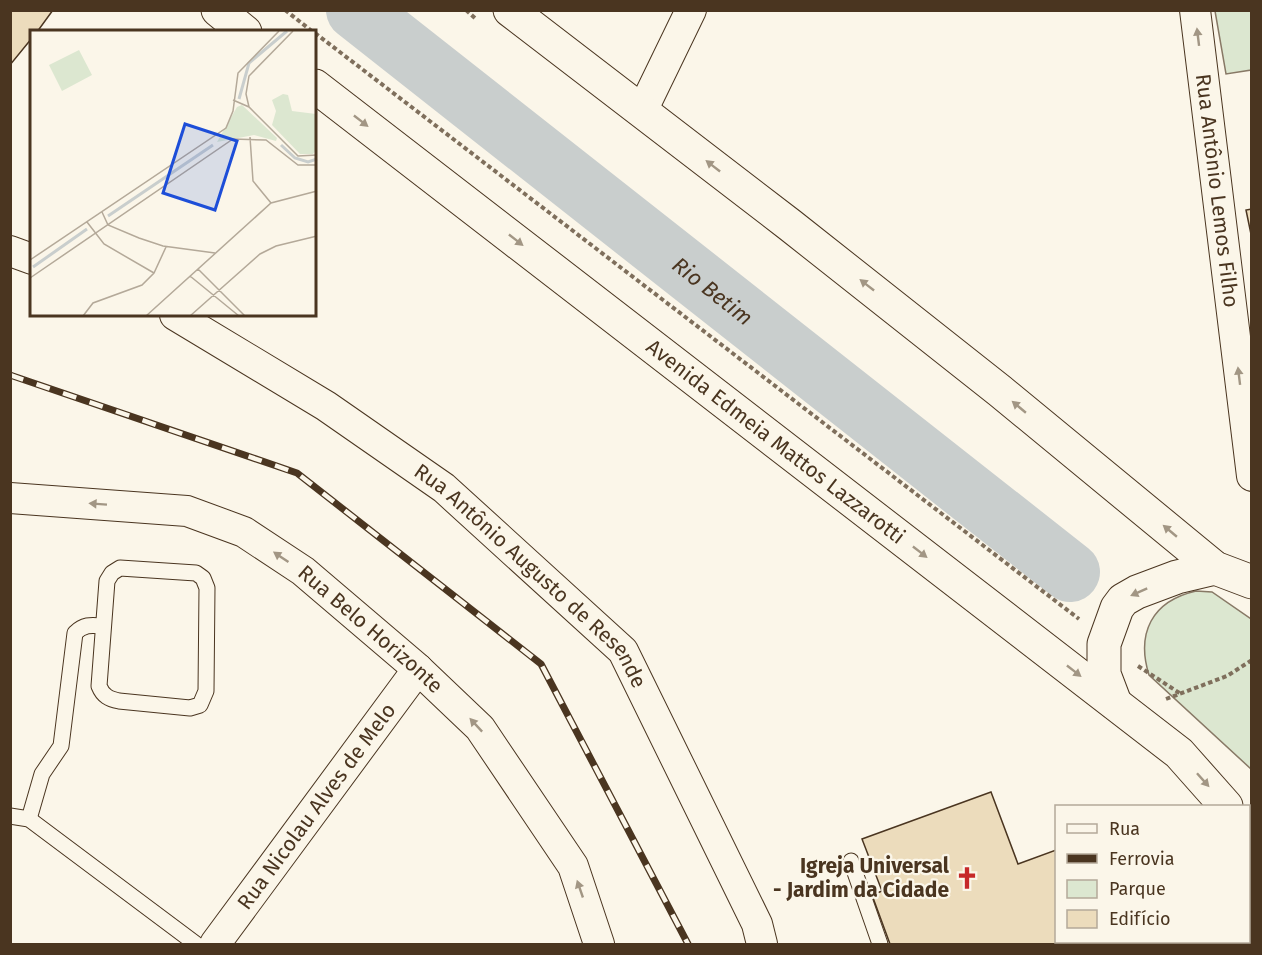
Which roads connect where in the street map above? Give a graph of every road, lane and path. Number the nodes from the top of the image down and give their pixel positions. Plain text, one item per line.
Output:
1 (218, 10) edge
2 (285, 10) edge
3 (510, 10) edge
4 (691, 10) edge
5 (1195, 10) edge
6 (243, 30) edge
7 (311, 30) edge
8 (316, 34) edge
9 (316, 87) edge
10 (642, 111) junction
11 (10, 251) edge
12 (30, 258) edge
13 (177, 316) edge
14 (1251, 476) edge
15 (10, 498) edge
16 (1215, 568) junction
17 (1251, 582) edge
18 (103, 626) junction
19 (1104, 644) junction
20 (1251, 660) edge
21 (418, 669) junction
22 (1181, 694) junction
23 (1120, 707) junction
24 (1225, 805) edge
25 (10, 816) edge
26 (29, 819) junction
27 (851, 861) dead end
28 (196, 945) edge
29 (215, 945) edge
30 (599, 945) edge
31 (762, 945) edge
32 (879, 945) edge

1 - 6 main road
2 - 7 path
3 - 10 main road
4 - 10 street
14 -> 5 street, Rua Antônio Lemos Filho
8 - 19 path
9 -> 23 main road, Avenida Edmeia Mattos Lazzarotti
16 -> 10 main road
11 - 12 street
13 - 31 street, Rua Antônio Augusto de Resende
21 -> 15 street, Rua Belo Horizonte
16 - 17 main road
16 -> 19 main road
18 - 18 lane
18 - 26 lane
19 - 22 path
19 - 23 main road
20 - 22 path
21 - 29 street, Rua Nicolau Alves de Melo
30 -> 21 street, Rua Belo Horizonte
22 - 23 path
23 -> 24 main road, Avenida Edmeia Mattos Lazzarotti
25 - 26 lane
26 - 28 lane
27 - 32 lane

